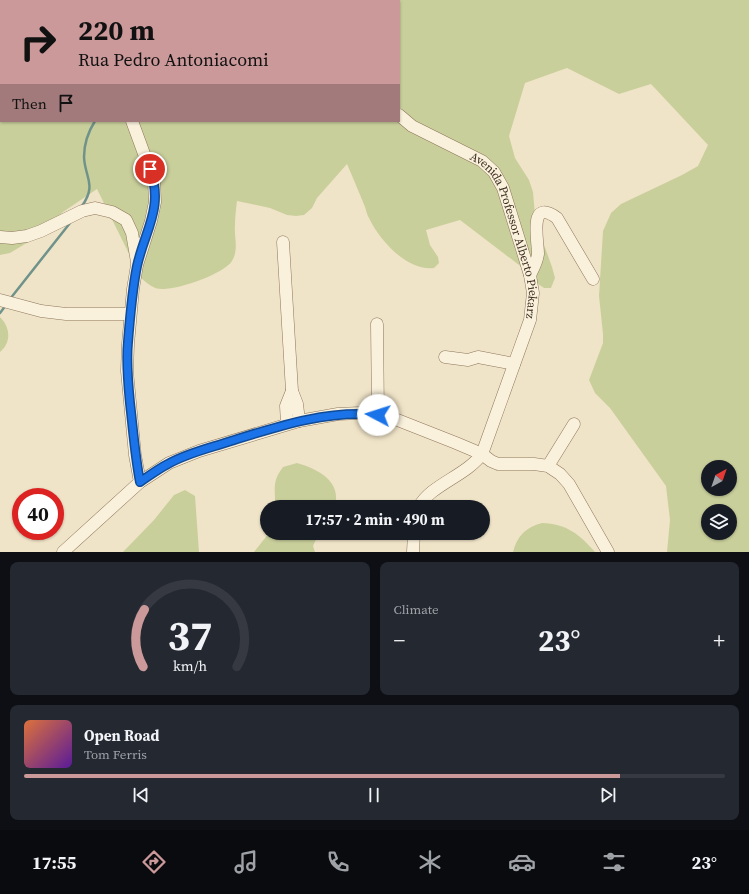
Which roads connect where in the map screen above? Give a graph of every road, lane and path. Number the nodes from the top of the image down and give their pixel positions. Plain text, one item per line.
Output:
1 (400, 116) edge
2 (132, 122) edge
3 (0, 237) edge
4 (284, 242) dead end
5 (138, 265) junction
6 (530, 275) junction
7 (593, 279) dead end
8 (0, 300) edge
9 (130, 314) junction
10 (377, 324) dead end
11 (445, 357) dead end
12 (514, 364) junction
13 (378, 415) junction
14 (293, 422) junction
15 (574, 424) dead end
16 (482, 454) junction
17 (548, 466) junction
18 (140, 482) junction
19 (424, 500) edge
20 (414, 540) edge
21 (63, 552) edge
22 (413, 552) edge
23 (608, 552) edge

1 - 6 street, Avenida Professor Alberto Piekarz
2 - 5 street
3 - 5 street
4 - 14 street
5 - 9 street
6 - 7 street
6 - 12 street, Avenida Professor Alberto Piekarz
8 - 9 street
9 - 18 street
10 - 13 street
11 - 12 street
12 - 16 street, Avenida Professor Alberto Piekarz
13 - 14 street
13 - 16 street
14 - 18 street
15 - 17 street
16 - 17 street
16 - 19 street
17 - 23 street
18 - 21 street
20 - 22 street

